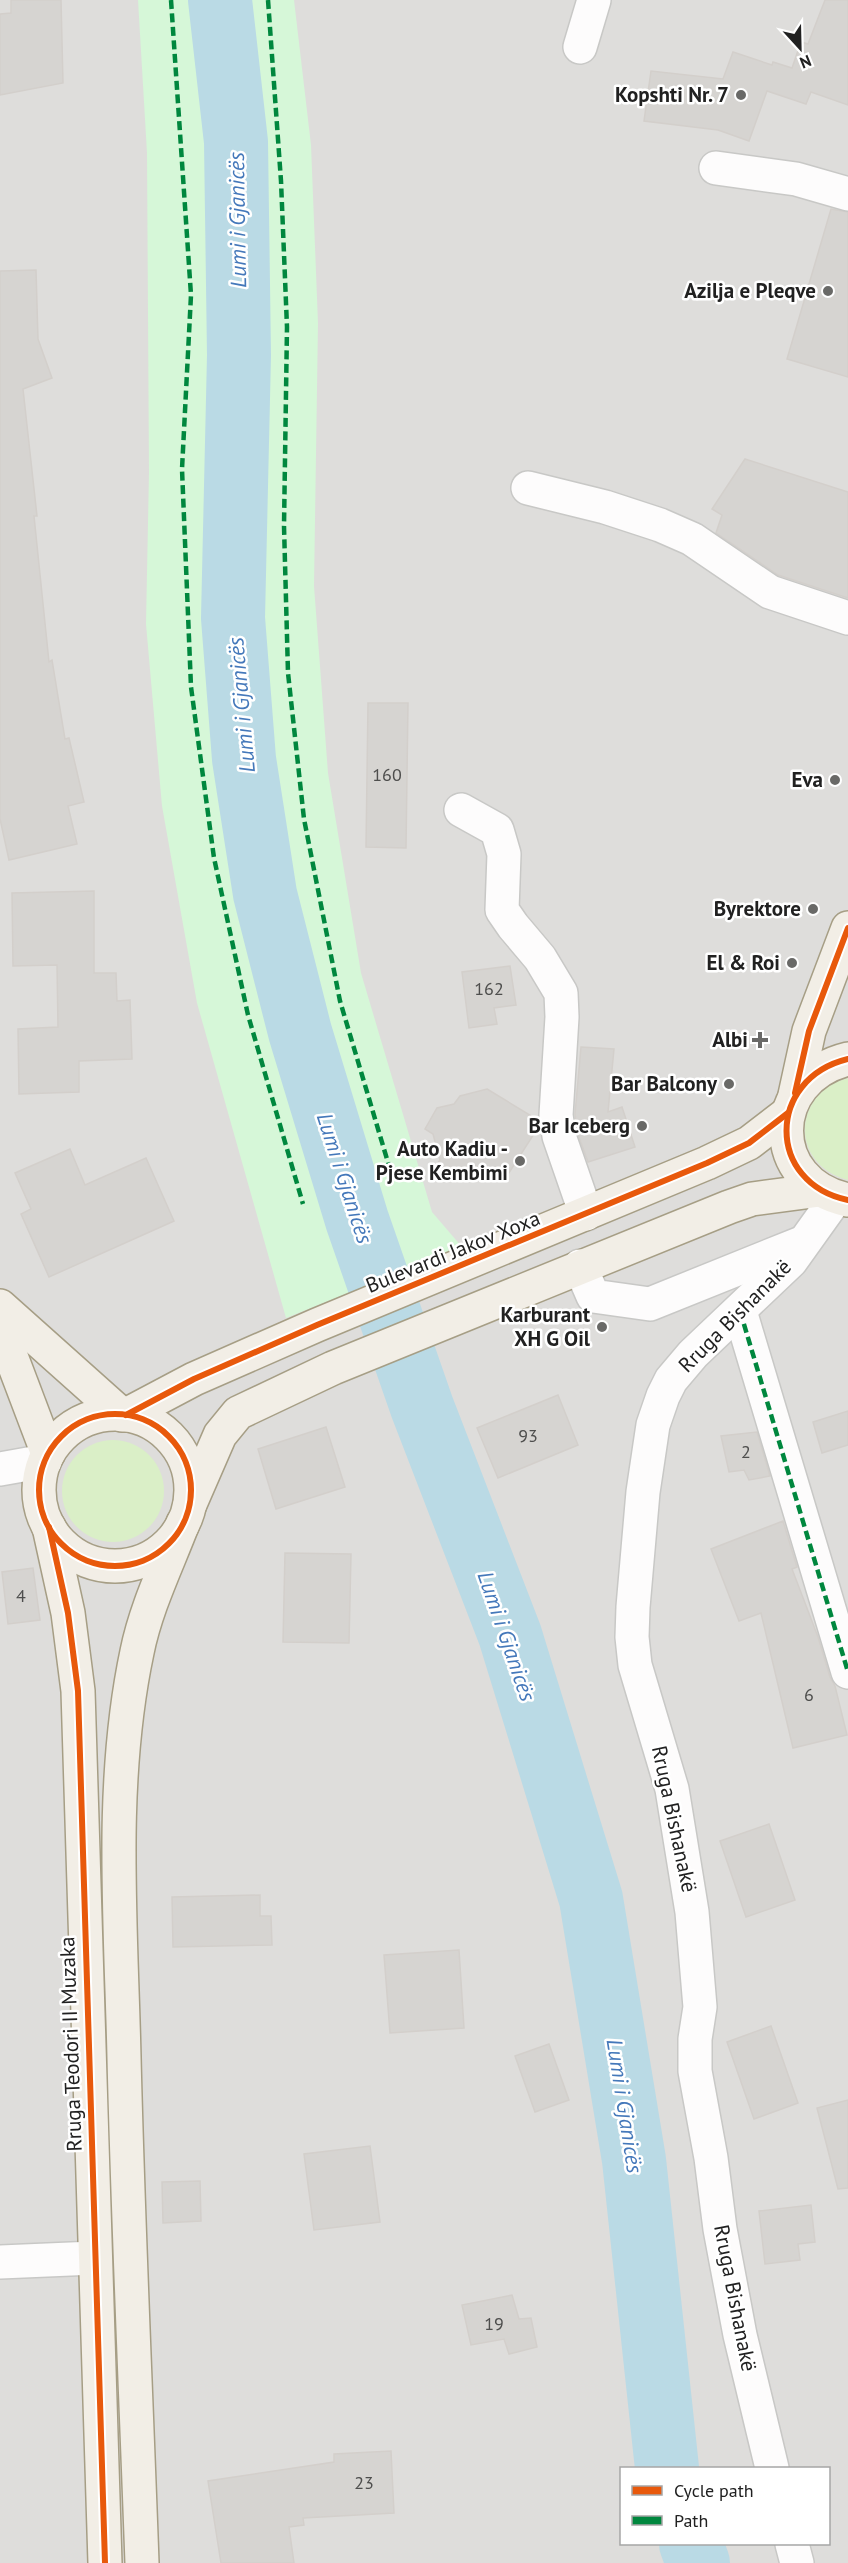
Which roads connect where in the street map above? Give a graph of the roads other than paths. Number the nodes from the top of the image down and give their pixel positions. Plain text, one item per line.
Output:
1 (594, 0) edge
2 (580, 47) dead end
3 (716, 168) dead end
4 (848, 194) edge
5 (528, 488) dead end
6 (848, 618) edge
7 (461, 810) dead end
8 (848, 928) edge
9 (848, 1059) edge
10 (791, 1105) junction
11 (835, 1196) edge
12 (586, 1214) junction
13 (807, 1241) junction
14 (580, 1266) junction
15 (0, 1306) edge
16 (740, 1311) junction
17 (0, 1327) edge
18 (124, 1415) junction
19 (47, 1458) junction
20 (0, 1468) edge
21 (187, 1514) junction
22 (49, 1527) junction
23 (848, 1672) edge
24 (94, 2258) junction
25 (0, 2262) edge
26 (772, 2467) edge
27 (792, 2545) edge
28 (105, 2563) edge
29 (142, 2563) edge
30 (797, 2563) edge

1 - 2 street
3 - 4 street
5 - 6 street
7 - 12 street
8 - 10 main road
9 - 10 main road, Bulevardi Jakov Xoxa
10 - 11 main road
10 - 12 main road, Bulevardi Jakov Xoxa
11 - 13 street, Rruga Bishanakë
11 - 14 main road
12 - 18 main road, Bulevardi Jakov Xoxa
13 - 14 street
13 - 16 street, Rruga Bishanakë
14 - 21 main road
15 - 18 main road
16 - 23 street
16 - 26 street, Rruga Bishanakë
17 - 19 main road
18 - 19 main road
18 - 21 main road
19 - 20 street
19 - 22 main road
21 - 22 main road
21 - 29 main road
22 - 24 main road, Rruga Teodori II Muzaka
24 - 25 street
24 - 28 main road, Rruga Teodori II Muzaka
27 - 30 street

